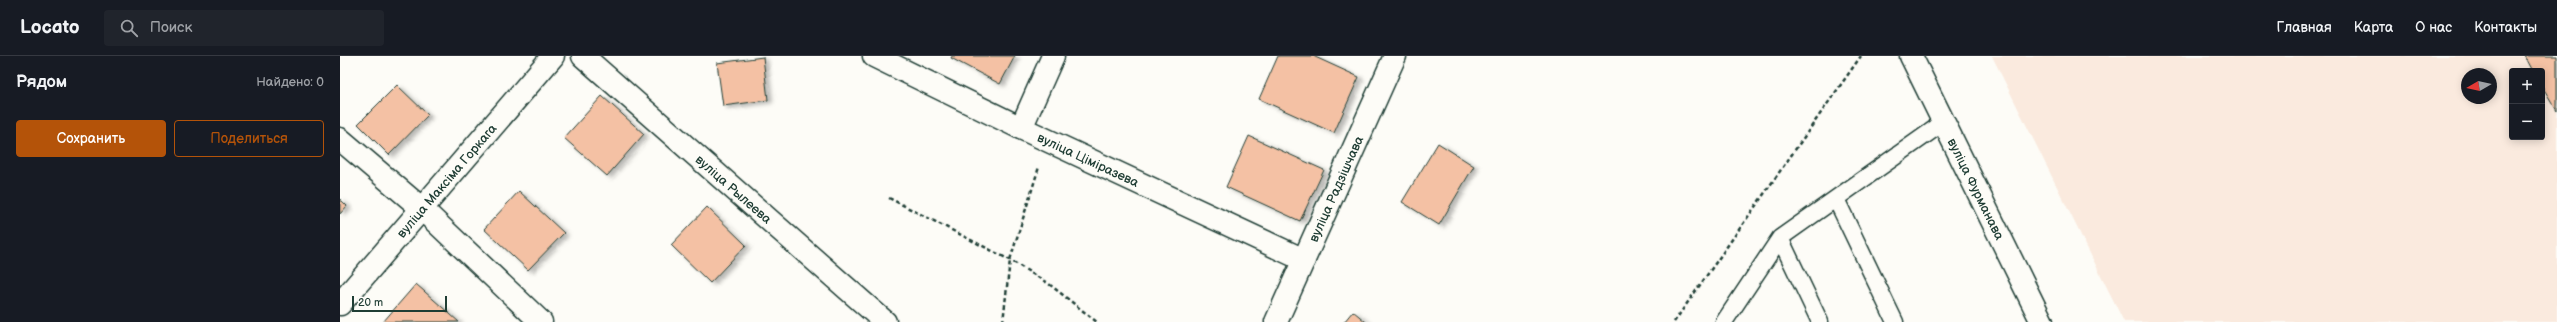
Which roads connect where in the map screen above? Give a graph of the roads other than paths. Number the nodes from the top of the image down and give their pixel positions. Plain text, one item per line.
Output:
1 (553, 56) edge
2 (583, 56) edge
3 (874, 56) edge
4 (1053, 56) edge
5 (1395, 56) edge
6 (1911, 56) edge
7 (1944, 122) junction
8 (1021, 128) junction
9 (340, 139) edge
10 (1836, 199) junction
11 (422, 208) junction
12 (1780, 238) junction
13 (1304, 260) junction
14 (340, 304) edge
15 (541, 322) edge
16 (885, 322) edge
17 (1276, 322) edge
18 (1724, 322) edge
19 (1820, 322) edge
20 (1895, 322) edge
21 (2042, 322) edge

1 - 11 street, вуліца Максіма Горкага
2 - 16 street, вуліца Рылеева
3 - 8 street, вуліца Ціміразева
4 - 8 street
5 - 13 street, вуліца Радзішчава
6 - 7 street, вуліца Фурманава
7 - 10 lane
7 - 21 street, вуліца Фурманава
8 - 13 street, вуліца Ціміразева
9 - 11 street
10 - 12 lane
10 - 20 lane
11 - 14 street, вуліца Максіма Горкага
11 - 15 street
12 - 18 lane
12 - 19 lane
13 - 17 street, вуліца Радзішчава

